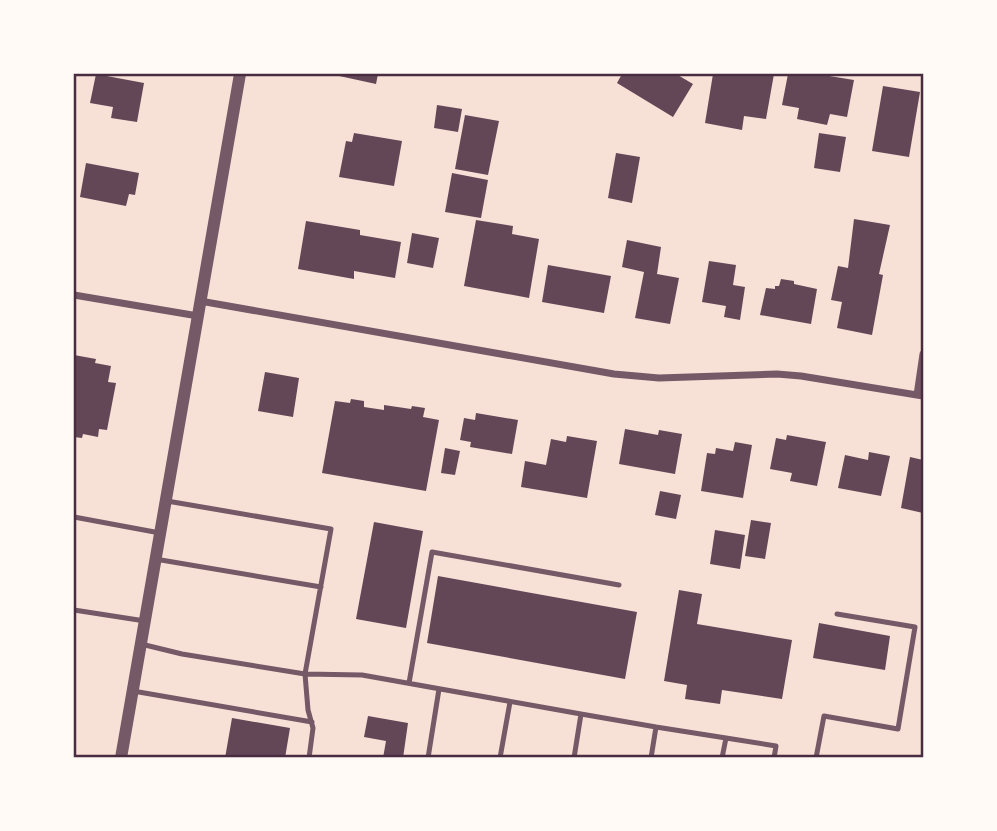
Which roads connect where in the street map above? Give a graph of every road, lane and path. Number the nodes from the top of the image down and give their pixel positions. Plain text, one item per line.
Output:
1 (240, 74) edge
2 (74, 295) edge
3 (200, 301) junction
4 (198, 316) junction
5 (923, 354) edge
6 (920, 395) edge
7 (166, 501) junction
8 (74, 517) edge
9 (160, 533) junction
10 (155, 559) junction
11 (619, 585) dead end
12 (321, 587) junction
13 (74, 610) edge
14 (837, 614) dead end
15 (145, 621) junction
16 (141, 644) junction
17 (305, 674) junction
18 (409, 683) junction
19 (439, 689) junction
20 (133, 691) junction
21 (510, 702) junction
22 (581, 714) junction
23 (312, 722) junction
24 (656, 727) junction
25 (726, 738) junction
26 (121, 758) edge
27 (309, 758) edge
28 (428, 758) edge
29 (500, 758) edge
30 (573, 758) edge
31 (651, 758) edge
32 (722, 758) edge
33 (774, 758) edge
34 (816, 758) edge

1 - 3 street
2 - 4 street
3 - 4 street
3 - 6 street
4 - 7 street
5 - 6 street
7 - 9 street
7 - 12 lane
8 - 9 lane
9 - 10 street
10 - 12 lane
10 - 15 street
11 - 18 lane
12 - 17 lane
13 - 15 lane
14 - 34 lane
15 - 16 street
16 - 17 lane
16 - 20 street
17 - 18 lane
17 - 23 lane
18 - 19 lane
19 - 21 lane
19 - 28 lane
20 - 23 lane
20 - 26 street
21 - 22 lane
21 - 29 lane
22 - 24 lane
22 - 30 lane
23 - 27 lane
24 - 25 lane
24 - 31 lane
25 - 32 lane
25 - 33 lane

